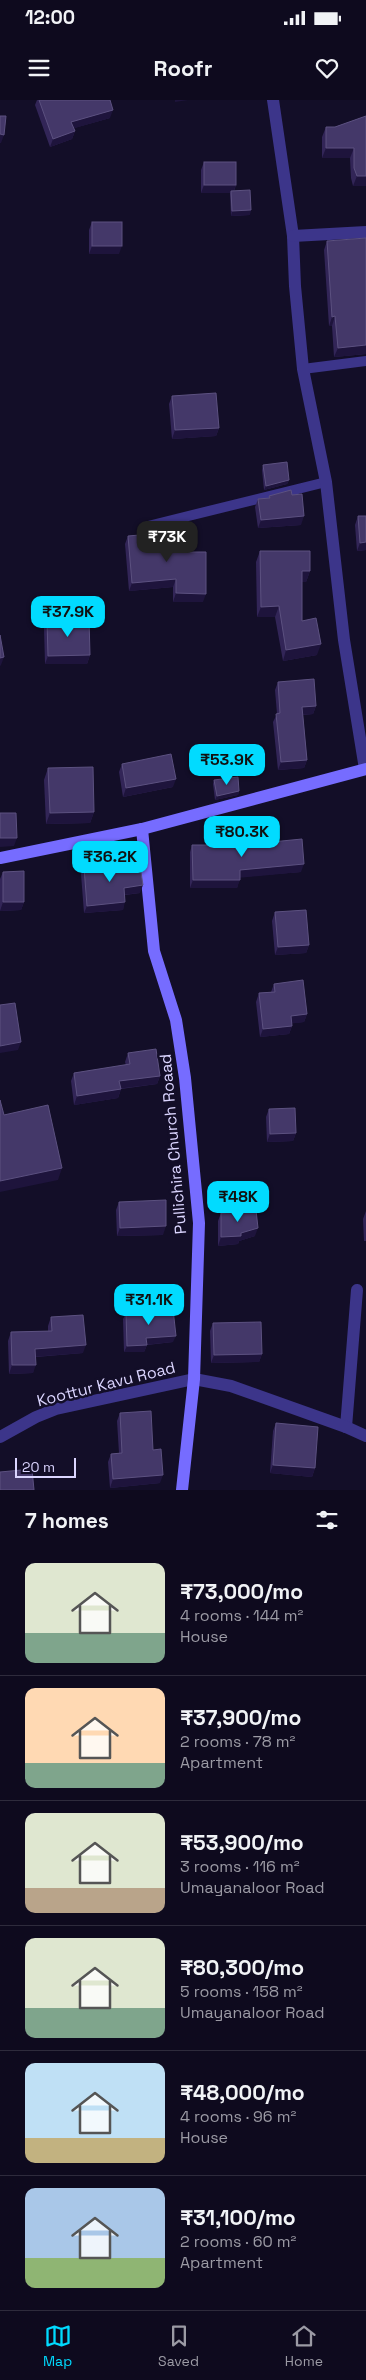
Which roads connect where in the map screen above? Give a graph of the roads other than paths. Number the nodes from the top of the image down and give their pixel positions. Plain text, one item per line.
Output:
1 (273, 100) edge
2 (366, 232) edge
3 (293, 236) junction
4 (366, 361) edge
5 (303, 369) junction
6 (326, 482) junction
7 (148, 526) dead end
8 (366, 769) edge
9 (142, 829) junction
10 (0, 858) edge
11 (357, 1290) dead end
12 (194, 1379) junction
13 (346, 1427) junction
14 (366, 1436) edge
15 (0, 1437) edge
16 (182, 1490) edge

1 - 3 street
2 - 3 street
3 - 5 street
4 - 5 lane
5 - 6 street
6 - 7 lane
6 - 8 street
8 - 9 main road
9 - 10 main road
9 - 12 main road, Pullichira Church Roaad
11 - 13 street
12 - 13 street
12 - 15 street, Koottur Kavu Road
12 - 16 main road, Pullichira Church Roaad
13 - 14 street

